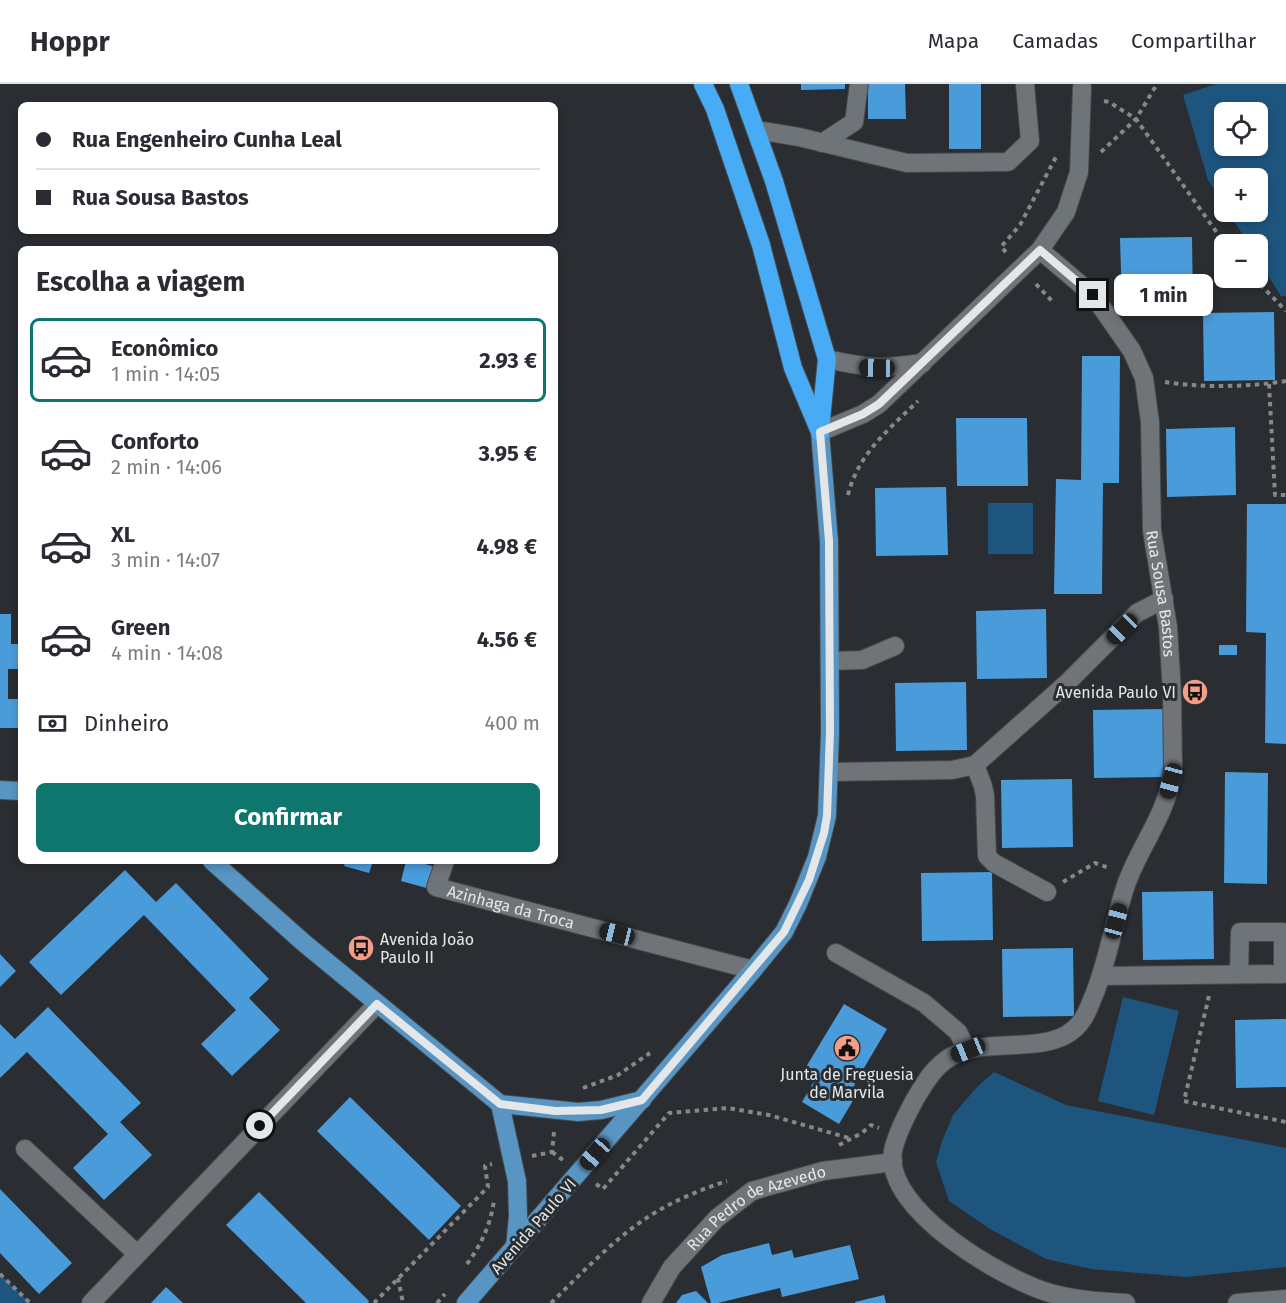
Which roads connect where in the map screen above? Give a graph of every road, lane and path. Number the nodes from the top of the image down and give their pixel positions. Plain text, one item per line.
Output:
1 (703, 84) edge
2 (739, 84) edge
3 (859, 84) edge
4 (1025, 84) edge
5 (1157, 84) edge
6 (1082, 94) joint
7 (1136, 119) junction
8 (756, 130) junction
9 (822, 143) junction
10 (1079, 172) junction
11 (1041, 186) dead end
12 (1218, 234) edge
13 (1001, 247) dead end
14 (1040, 250) junction
15 (1035, 283) dead end
16 (1264, 288) edge
17 (1027, 291) dead end
18 (1286, 311) edge
19 (827, 359) junction
20 (923, 363) junction
21 (1144, 378) junction
22 (1286, 381) edge
23 (1269, 384) junction
24 (922, 397) dead end
25 (820, 432) junction
26 (1286, 495) edge
27 (848, 497) dead end
28 (1164, 599) junction
29 (895, 646) dead end
30 (830, 661) junction
31 (975, 765) junction
32 (830, 772) junction
33 (0, 790) edge
34 (18, 791) edge
35 (215, 864) edge
36 (444, 864) edge
37 (1130, 875) junction
38 (1047, 892) joint
39 (836, 953) dead end
40 (753, 970) junction
41 (1239, 974) dead end
42 (1214, 975) junction
43 (1102, 976) junction
44 (377, 1004) junction
45 (968, 1050) junction
46 (642, 1100) junction
47 (500, 1104) junction
48 (555, 1111) junction
49 (1286, 1122) edge
50 (852, 1139) dead end
51 (25, 1149) dead end
52 (552, 1152) junction
53 (561, 1158) dead end
54 (512, 1160) junction
55 (893, 1162) junction
56 (730, 1180) dead end
57 (596, 1184) dead end
58 (515, 1247) junction
59 (137, 1254) junction
60 (0, 1274) edge
61 (398, 1278) junction
62 (1286, 1299) edge
63 (30, 1303) edge
64 (91, 1303) edge
65 (374, 1303) edge
66 (403, 1303) edge
67 (466, 1303) edge
68 (551, 1303) edge
69 (651, 1303) edge
70 (1126, 1303) edge
71 (1236, 1303) edge

1 - 25 highway
2 - 8 highway
3 - 9 street
4 - 9 street
5 - 7 path
6 - 7 path
6 - 10 street
7 - 10 path
7 - 12 path
8 - 9 street
8 - 19 highway
10 - 14 street
11 - 13 path
14 - 20 street
14 - 21 street, Rua Sousa Bastos
15 - 17 path
16 - 18 path
19 - 20 street
19 - 25 highway
20 - 25 street
21 - 23 path
21 - 28 street, Rua Sousa Bastos
22 - 23 path
23 - 26 path
24 - 27 path
25 - 30 main road, Avenida Paulo VI
28 - 31 street
28 - 37 street, Rua Sousa Bastos
29 - 30 street
30 - 32 main road, Avenida Paulo VI
31 - 32 street
31 - 38 street
32 - 40 main road, Avenida Paulo VI
33 - 34 main road
35 - 44 main road
36 - 40 street, Azinhaga da Troca
37 - 38 path
37 - 43 street, Rua Sousa Bastos
39 - 45 street
40 - 46 main road, Avenida Paulo VI
41 - 42 street
42 - 43 street
42 - 49 path
43 - 45 street, Rua Sousa Bastos
44 - 47 main road
44 - 59 street
45 - 55 street, Rua Sousa Bastos
46 - 48 main road
46 - 58 main road, Avenida Paulo VI
47 - 48 main road
47 - 54 main road
48 - 52 path
50 - 57 path
51 - 59 street
52 - 53 path
52 - 54 path
54 - 58 main road
54 - 61 path
55 - 69 street, Rua Pedro de Azevedo
55 - 70 street
56 - 68 path
58 - 67 main road, Avenida Paulo VI
59 - 64 street
60 - 63 path
61 - 65 path
61 - 66 path
62 - 71 street

